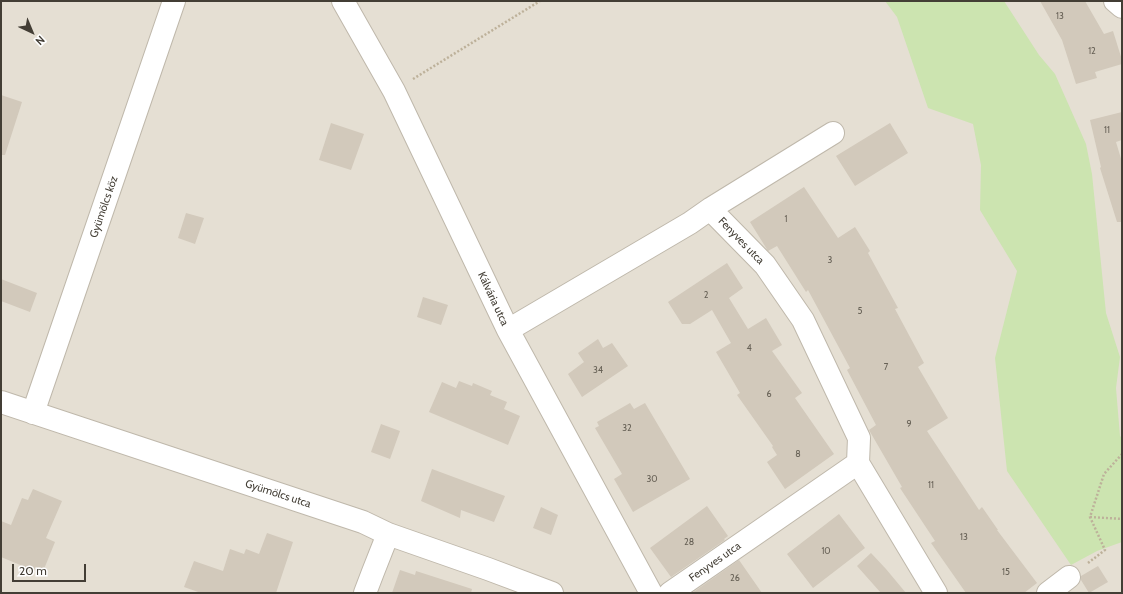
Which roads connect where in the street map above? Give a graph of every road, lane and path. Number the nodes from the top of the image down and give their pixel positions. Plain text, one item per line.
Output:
1 (174, 1) edge
2 (343, 1) edge
3 (540, 1) edge
4 (1115, 1) edge
5 (1122, 7) edge
6 (394, 91) junction
7 (833, 133) dead end
8 (710, 209) junction
9 (508, 330) junction
10 (1, 402) edge
11 (33, 414) junction
12 (1122, 454) edge
13 (858, 463) junction
14 (1090, 516) junction
15 (1122, 519) edge
16 (388, 534) junction
17 (1104, 550) dead end
18 (1069, 577) dead end
19 (365, 593) edge
20 (552, 593) edge
21 (651, 593) edge
22 (670, 593) edge
23 (936, 593) edge
24 (1048, 593) edge

1 - 11 street, Gyümölcs köz
2 - 6 street, Kálvária utca
3 - 6 path
4 - 5 street
6 - 9 street, Kálvária utca
7 - 8 street
8 - 9 street, Fenyves utca
8 - 13 street, Fenyves utca
9 - 21 street, Kálvária utca
10 - 11 street, Gyümölcs utca
11 - 16 street, Gyümölcs utca
12 - 14 path
13 - 22 street, Fenyves utca
13 - 23 street
14 - 15 path
14 - 17 path
16 - 19 street
16 - 20 street, Gyümölcs utca
18 - 24 street

